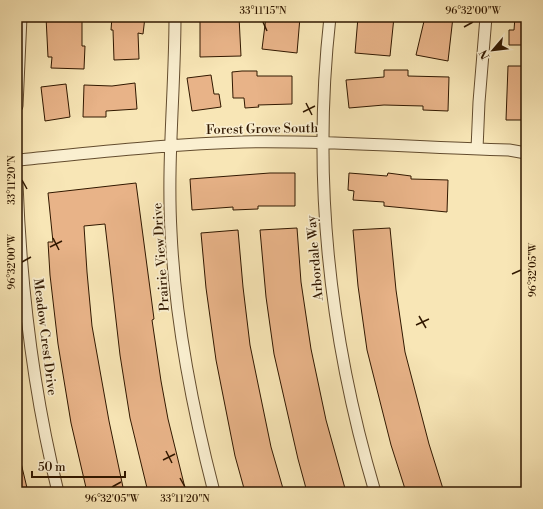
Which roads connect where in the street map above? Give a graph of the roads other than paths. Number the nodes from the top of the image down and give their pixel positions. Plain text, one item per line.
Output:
1 (20, 17) edge
2 (175, 17) edge
3 (330, 17) edge
4 (486, 17) edge
5 (17, 106) edge
6 (322, 142) junction
7 (170, 146) junction
8 (526, 148) edge
9 (477, 150) junction
10 (509, 150) junction
11 (526, 153) edge
12 (17, 160) edge
13 (17, 184) edge
14 (20, 278) edge
15 (58, 492) edge
16 (214, 492) edge
17 (375, 492) edge

1 - 5 street
2 - 7 street, Prairie View Drive
3 - 6 street, Arbordale Way
4 - 9 street
6 - 7 street, Forest Grove South
6 - 9 street, Forest Grove South
6 - 17 street, Arbordale Way
7 - 12 street, Forest Grove South
7 - 16 street, Prairie View Drive
8 - 10 street, Forest Grove South
9 - 10 street, Forest Grove South
10 - 11 street, Forest Grove South
13 - 14 street, Meadow Crest Drive
14 - 15 street, Meadow Crest Drive

